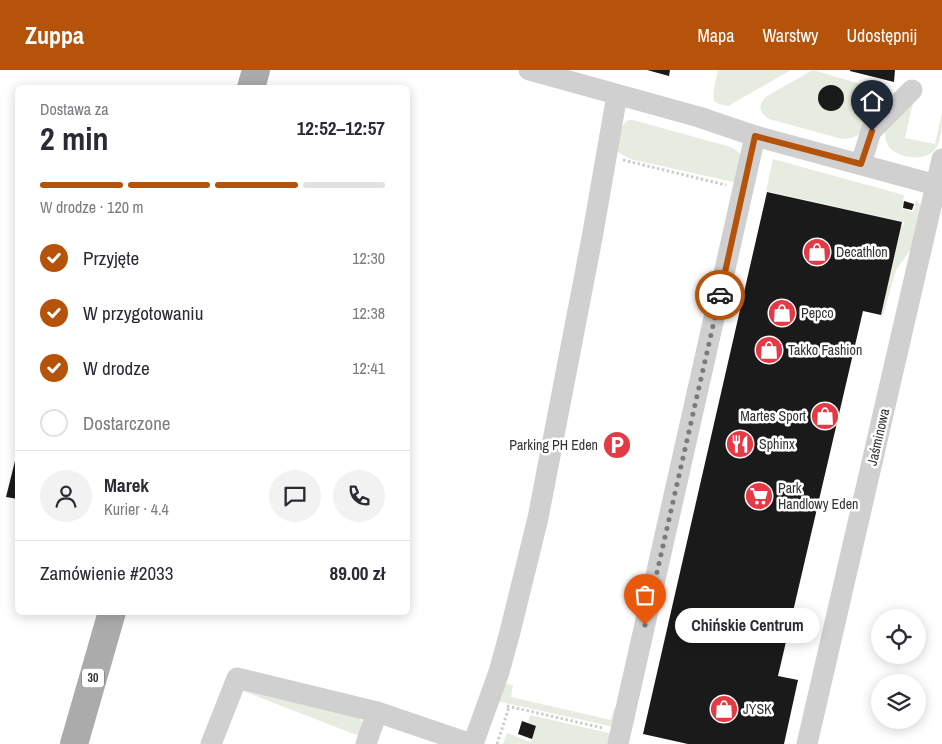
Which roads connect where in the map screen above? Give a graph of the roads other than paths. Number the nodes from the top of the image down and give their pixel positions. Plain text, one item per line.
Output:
1 (529, 70) edge
2 (912, 90) dead end
3 (616, 95) junction
4 (755, 136) junction
5 (942, 159) edge
6 (861, 164) junction
7 (936, 184) junction
8 (111, 615) edge
9 (377, 712) junction
10 (620, 738) edge
11 (74, 744) edge
12 (211, 744) edge
13 (366, 744) edge
14 (472, 744) edge
15 (807, 744) edge

1 - 3 street
2 - 6 street
3 - 4 street
3 - 14 street
4 - 6 street
4 - 10 street
5 - 7 street, Jaśminowa
6 - 7 street
7 - 15 street, Jaśminowa
8 - 11 main road, 30
9 - 12 street
9 - 13 street
9 - 14 street

